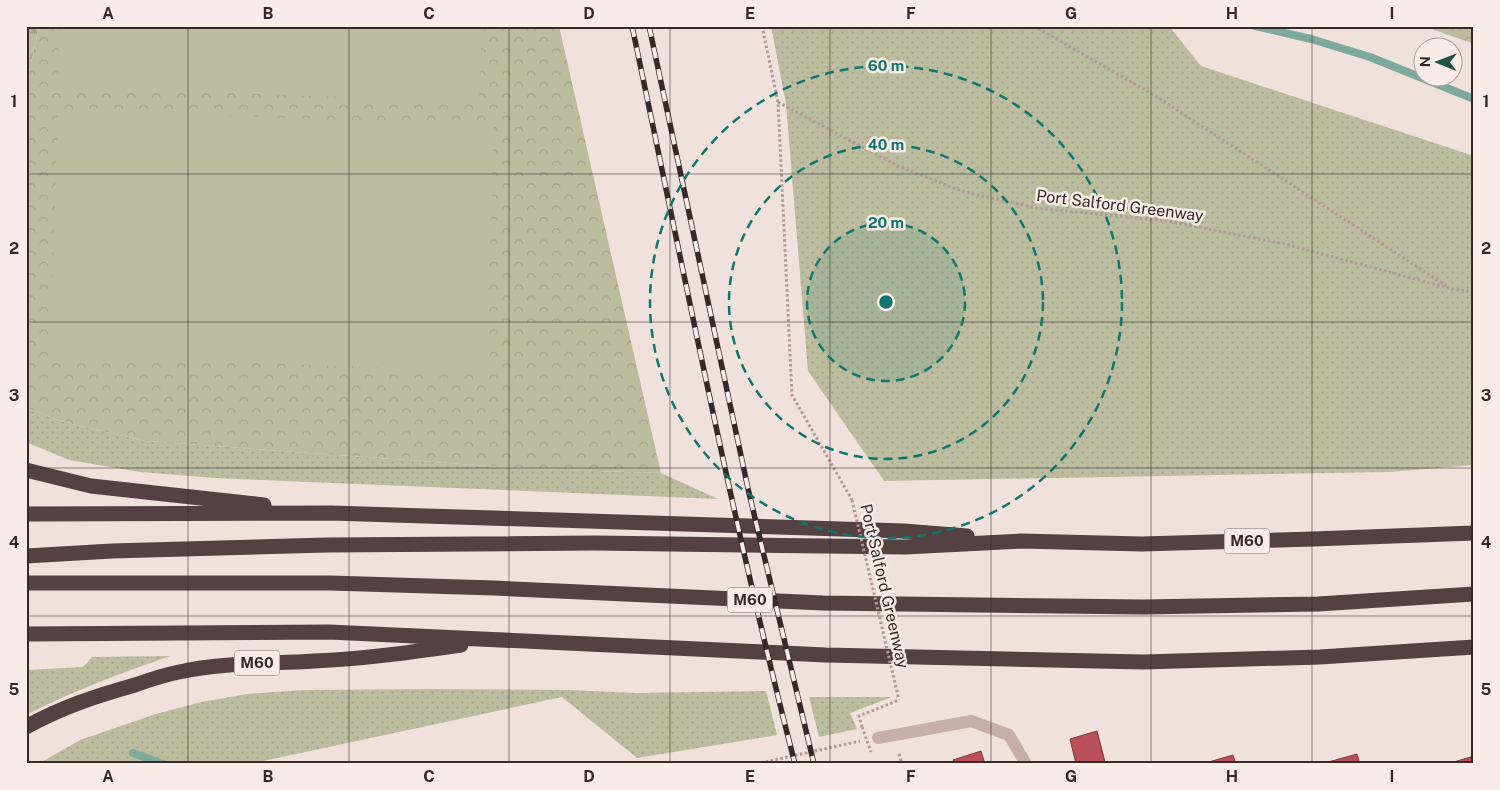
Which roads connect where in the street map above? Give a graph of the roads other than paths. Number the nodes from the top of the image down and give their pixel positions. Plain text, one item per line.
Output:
1 (26, 470) edge
2 (331, 513) junction
3 (26, 514) edge
4 (1474, 533) edge
5 (1021, 541) junction
6 (26, 556) edge
7 (26, 583) edge
8 (1474, 594) edge
9 (26, 634) edge
10 (497, 640) junction
11 (1474, 647) edge
12 (26, 727) edge
13 (878, 738) road end
14 (1026, 764) edge

1 - 2 highway, M60
2 - 3 highway, M60
2 - 5 highway, M60
4 - 5 highway, M60
5 - 6 highway, M60
7 - 8 highway, M60
9 - 10 highway, M60
10 - 11 highway, M60
10 - 12 highway, M60
13 - 14 street

